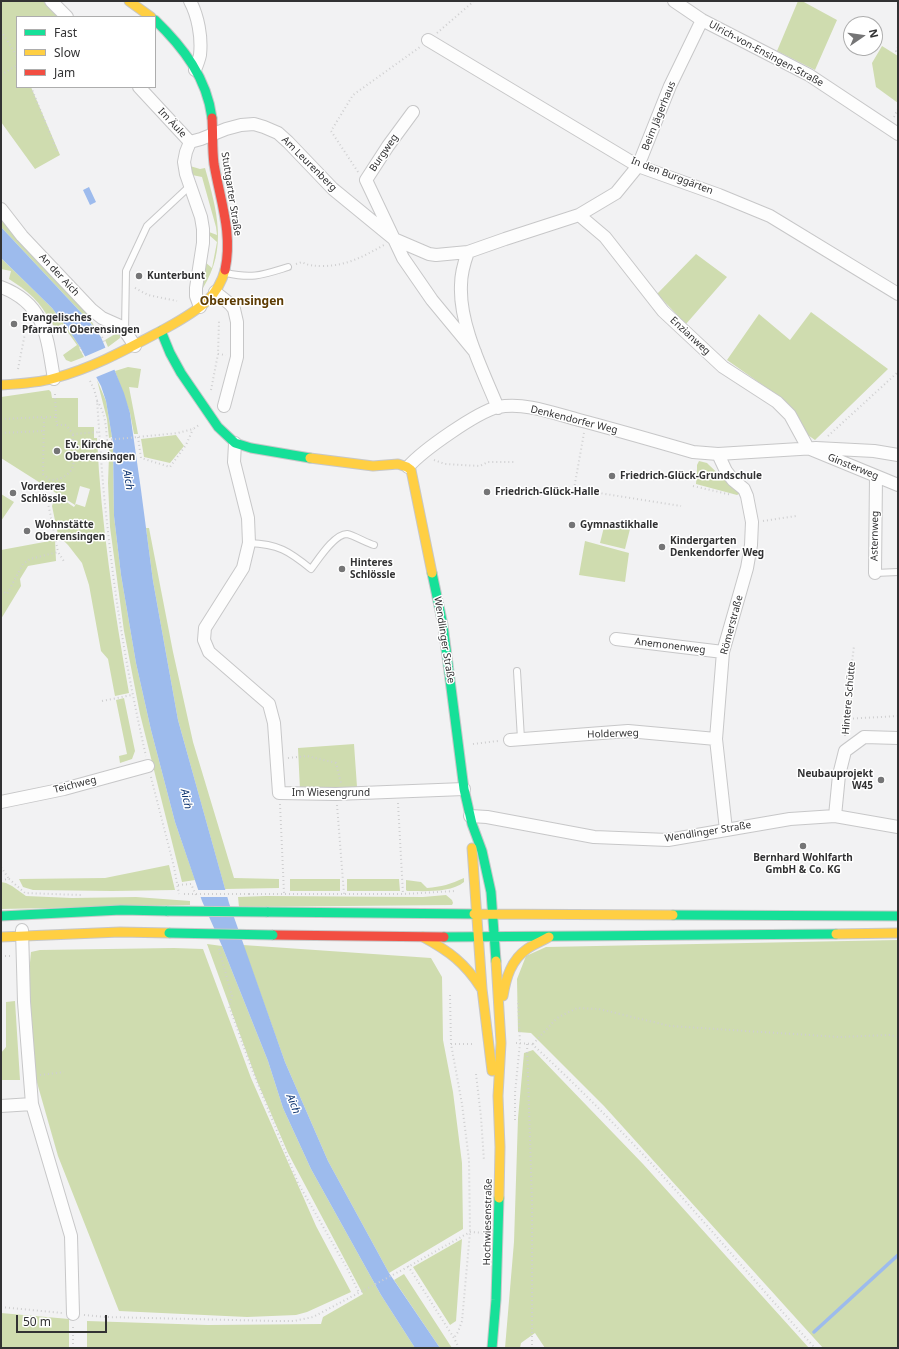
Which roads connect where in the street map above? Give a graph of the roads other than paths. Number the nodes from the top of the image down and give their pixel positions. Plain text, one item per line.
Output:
1 (51, 1) edge
2 (129, 1) edge
3 (190, 1) edge
4 (674, 1) edge
5 (67, 16) edge
6 (150, 16) edge
7 (702, 20) junction
8 (156, 21) edge
9 (428, 40) road end
10 (195, 70) junction
11 (140, 88) edge
12 (413, 112) dead end
13 (898, 134) edge
14 (212, 136) junction
15 (190, 142) junction
16 (638, 166) junction
17 (190, 185) junction
18 (1, 210) edge
19 (579, 215) junction
20 (394, 239) junction
21 (468, 252) junction
22 (288, 267) road end
23 (224, 273) junction
24 (1, 287) edge
25 (215, 292) junction
26 (898, 294) edge
27 (200, 307) junction
28 (125, 331) junction
29 (161, 331) junction
30 (135, 346) junction
31 (475, 352) junction
32 (54, 379) junction
33 (1, 385) edge
34 (224, 406) dead end
35 (498, 408) junction
36 (235, 443) junction
37 (812, 448) junction
38 (718, 454) junction
39 (898, 455) edge
40 (408, 467) junction
41 (876, 476) junction
42 (898, 485) edge
43 (249, 543) junction
44 (374, 545) dead end
45 (898, 572) edge
46 (875, 573) joint
47 (616, 639) dead end
48 (723, 652) junction
49 (517, 672) dead end
50 (898, 738) edge
51 (716, 739) junction
52 (516, 740) joint
53 (148, 766) road end
54 (464, 789) junction
55 (1, 802) edge
56 (835, 816) junction
57 (471, 820) junction
58 (898, 827) edge
59 (726, 830) junction
60 (477, 914) junction
61 (493, 914) junction
62 (22, 915) junction
63 (1, 916) edge
64 (898, 916) edge
65 (898, 933) edge
66 (1, 937) edge
67 (22, 937) junction
68 (423, 937) junction
69 (549, 937) junction
70 (478, 938) junction
71 (495, 938) junction
72 (482, 989) junction
73 (500, 1020) junction
74 (498, 1096) junction
75 (32, 1104) junction
76 (1, 1106) edge
77 (73, 1314) road end
78 (492, 1348) edge

1 - 5 street
2 - 6 main road
3 - 10 street
4 - 7 street, Ulrich-von-Ensingen-Straße
7 - 13 street, Ulrich-von-Ensingen-Straße
7 - 16 street, Beim Jägerhaus
8 - 10 main road, Stuttgarter Straße
9 - 16 street, In den Burggärten
10 - 14 main road, Stuttgarter Straße
11 - 15 street, Im Äule
12 - 20 street, Burgweg
14 - 15 street, Im Äule
14 - 20 street, Am Leurenberg
14 - 23 main road, Stuttgarter Straße
15 - 17 street
16 - 19 street, Beim Jägerhaus
16 - 26 street, In den Burggärten
17 - 27 street
17 - 28 lane
18 - 28 street, An der Aich
19 - 21 street, Beim Jägerhaus
19 - 37 street, Enzianweg
20 - 21 street, Am Leurenberg
20 - 31 street, Am Leurenberg
21 - 31 street, Am Leurenberg
22 - 23 lane
23 - 25 main road, Stuttgarter Straße
24 - 32 street
25 - 27 main road, Stuttgarter Straße
25 - 34 street
27 - 29 main road, Stuttgarter Straße
28 - 30 street
29 - 30 main road, Stuttgarter Straße
29 - 36 main road
30 - 32 main road, Stuttgarter Straße
31 - 35 street, Am Leurenberg
32 - 33 main road, Stuttgarter Straße
35 - 38 street, Denkendorfer Weg
35 - 40 street, Denkendorfer Weg
36 - 40 main road
36 - 43 street, Im Wiesengrund
37 - 38 street, Denkendorfer Weg
37 - 39 street, Denkendorfer Weg
37 - 41 street, Ginsterweg
38 - 48 street, Römerstraße
40 - 54 main road, Wendlinger Straße
41 - 42 street, Ginsterweg
41 - 46 street, Asternweg
43 - 44 lane
43 - 54 street, Im Wiesengrund
45 - 46 lane, Asternweg
47 - 48 street, Anemonenweg
48 - 51 street, Römerstraße
49 - 52 lane
50 - 56 street, Hintere Schütte
51 - 52 street, Holderweg
51 - 59 street, Römerstraße
53 - 55 street, Teichweg
54 - 57 main road, Wendlinger Straße
56 - 58 street, Wendlinger Straße
56 - 59 street, Wendlinger Straße
57 - 59 street, Wendlinger Straße
57 - 60 main road, Wendlinger Straße
57 - 61 main road, Wendlinger Straße
60 - 61 main road
60 - 62 main road, bridge
60 - 70 main road, Hochwiesenstraße
61 - 64 main road
61 - 71 main road, Wendlinger Straße
62 - 63 main road
62 - 67 street
65 - 69 main road
66 - 67 main road
67 - 68 main road, bridge
67 - 75 street
68 - 70 main road
68 - 72 main road
69 - 71 main road
69 - 73 main road
70 - 71 main road
70 - 72 main road, Hochwiesenstraße
71 - 73 main road, Hochwiesenstraße
72 - 74 main road, Hochwiesenstraße
73 - 74 main road, Hochwiesenstraße
74 - 78 main road, Hochwiesenstraße
75 - 76 street
75 - 77 street

